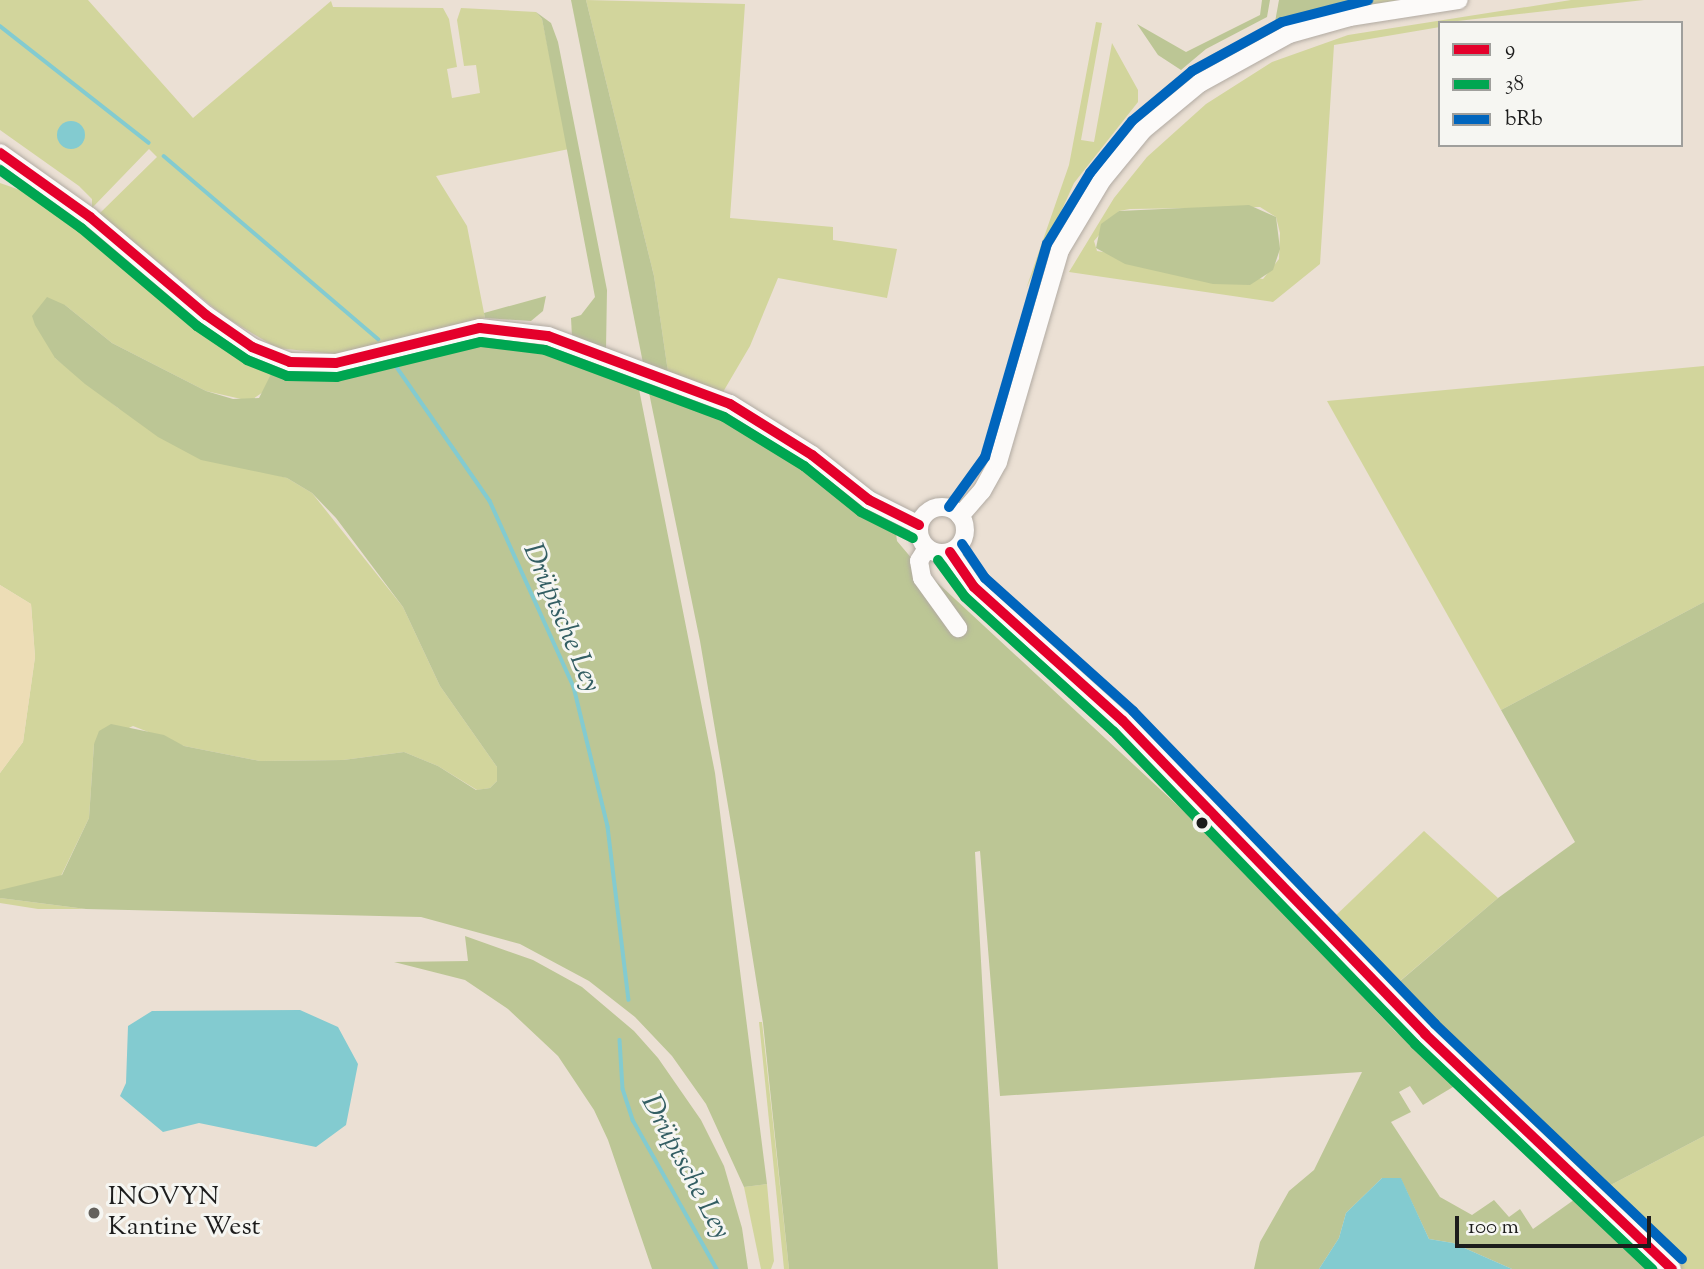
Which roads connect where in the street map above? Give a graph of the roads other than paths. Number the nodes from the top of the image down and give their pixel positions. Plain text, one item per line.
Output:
1 (1459, 0) edge
2 (0, 153) edge
3 (960, 516) junction
4 (919, 525) junction
5 (927, 548) junction
6 (950, 552) junction
7 (958, 628) dead end
8 (1672, 1269) edge

1 - 3 street
2 - 4 street
3 - 4 street
3 - 6 street
4 - 5 street
5 - 6 street
5 - 7 street
6 - 8 street

